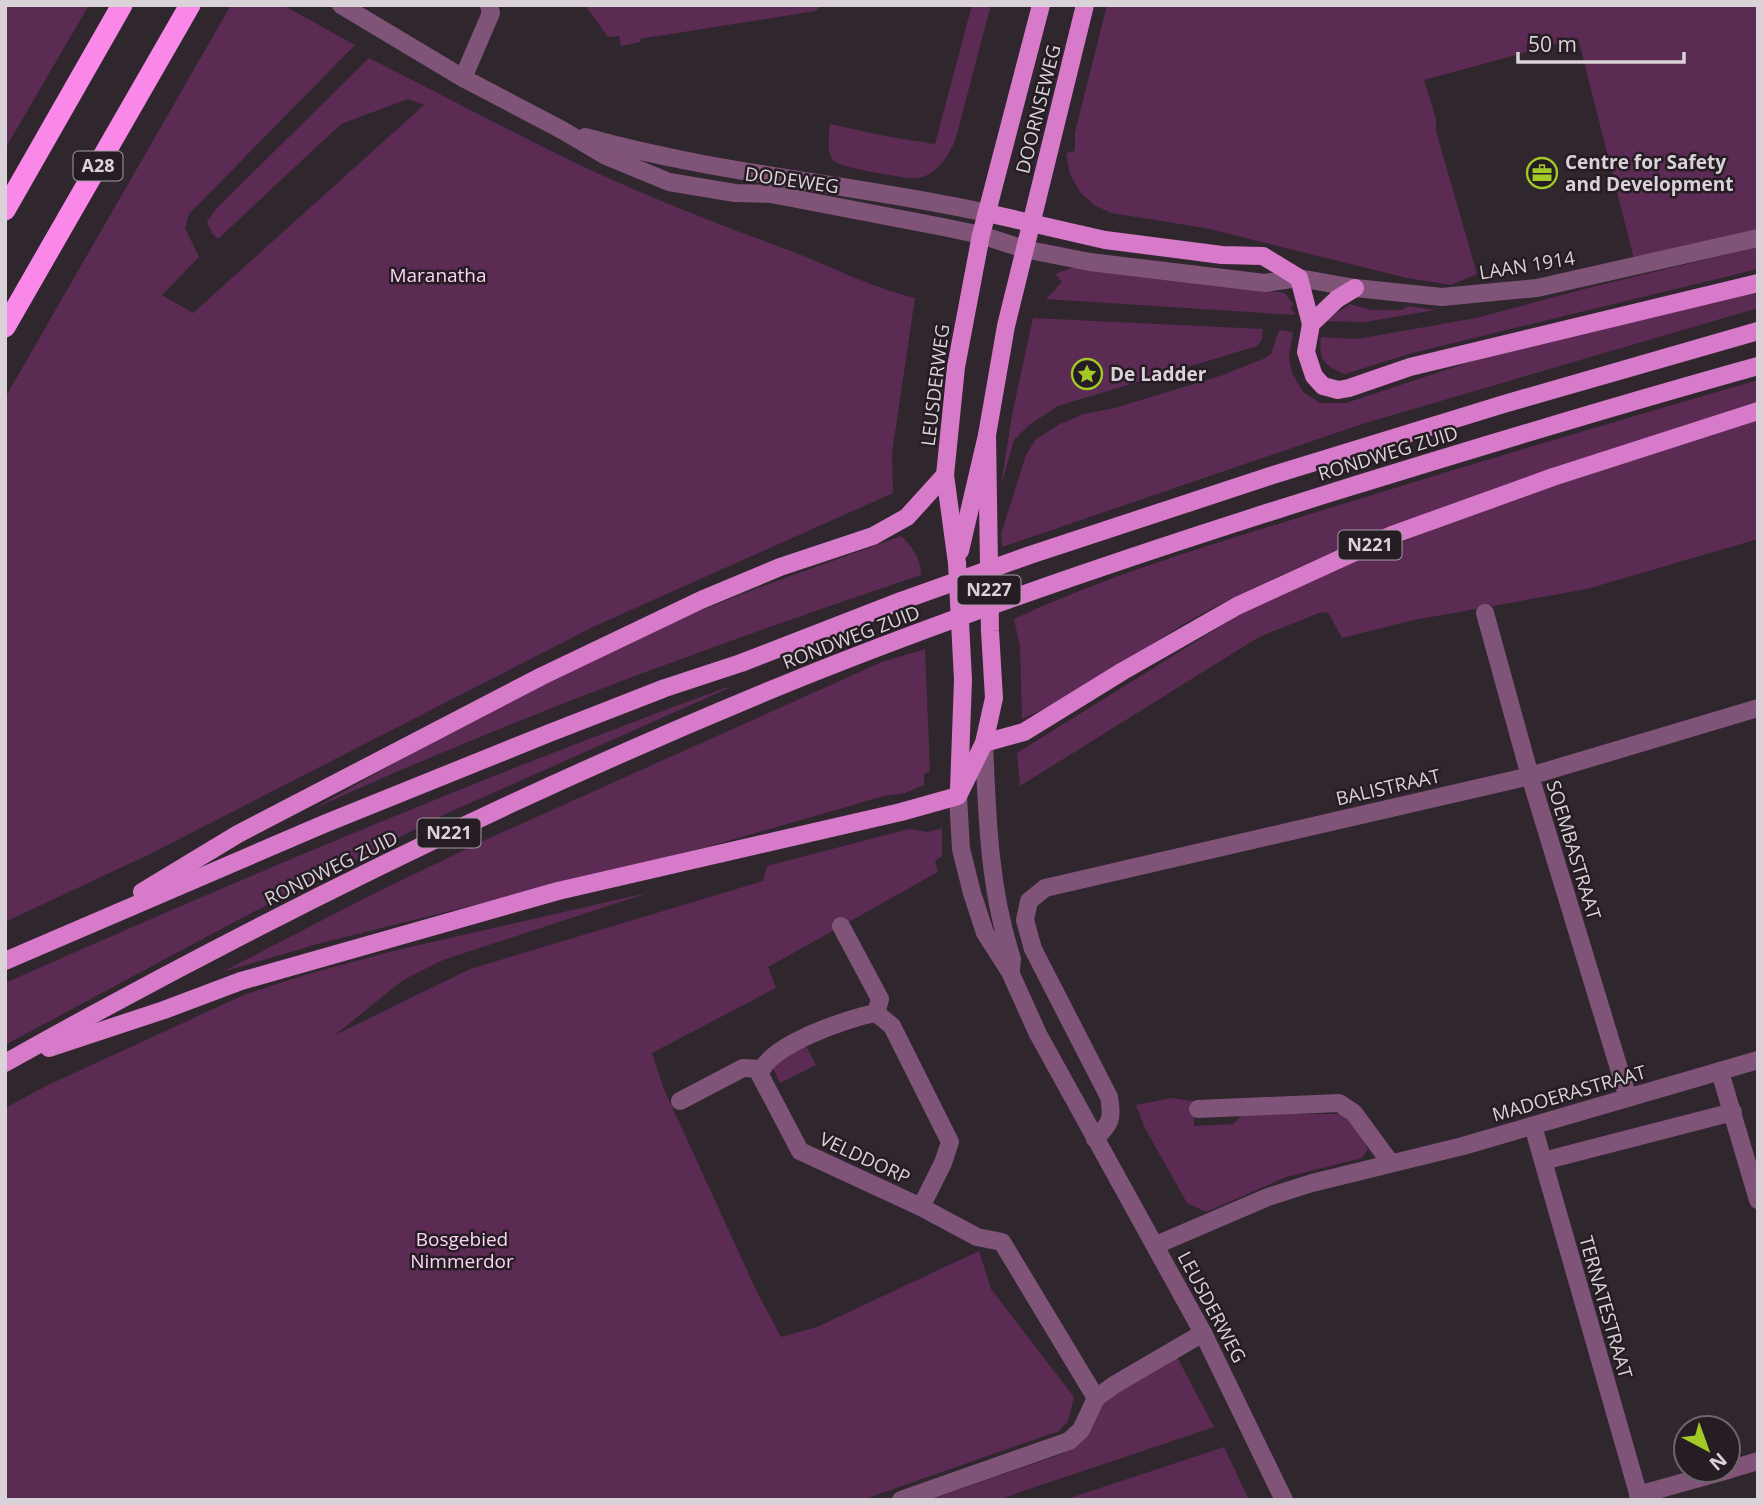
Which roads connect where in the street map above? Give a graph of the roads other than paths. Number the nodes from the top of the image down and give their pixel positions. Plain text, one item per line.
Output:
1 (122, 5) edge
2 (190, 5) edge
3 (341, 5) edge
4 (489, 5) edge
5 (1041, 5) edge
6 (1085, 5) edge
7 (463, 78) junction
8 (562, 130) junction
9 (5, 210) edge
10 (987, 214) junction
11 (1032, 223) junction
12 (981, 235) junction
13 (1758, 238) edge
14 (1024, 249) junction
15 (1300, 278) junction
16 (1758, 283) edge
17 (1355, 289) junction
18 (1311, 324) junction
19 (5, 327) edge
20 (1758, 331) edge
21 (1758, 366) edge
22 (1758, 411) edge
23 (987, 435) junction
24 (945, 475) junction
25 (957, 563) junction
26 (1485, 613) dead end
27 (963, 693) junction
28 (1758, 708) edge
29 (984, 743) junction
30 (1530, 776) junction
31 (958, 796) junction
32 (85, 926) junction
33 (841, 926) dead end
34 (994, 930) junction
35 (5, 961) edge
36 (876, 1013) junction
37 (1758, 1060) edge
38 (7, 1062) edge
39 (761, 1069) junction
40 (1720, 1072) junction
41 (1628, 1098) junction
42 (680, 1101) dead end
43 (1198, 1109) dead end
44 (1732, 1112) junction
45 (1533, 1126) junction
46 (1095, 1139) junction
47 (1543, 1161) junction
48 (1390, 1162) junction
49 (1758, 1200) edge
50 (921, 1207) junction
51 (1156, 1245) junction
52 (1203, 1333) junction
53 (1096, 1398) junction
54 (1684, 1484) edge
55 (1639, 1498) edge
56 (901, 1500) edge
57 (1284, 1500) edge

1 - 9 highway
2 - 19 highway, A28
3 - 7 street, DODEWEG
4 - 7 street
5 - 10 main road, DOORNSEWEG / N227
6 - 11 main road, DOORNSEWEG / N227
7 - 8 street, DODEWEG
8 - 10 street, DODEWEG
8 - 12 street, DODEWEG
10 - 11 main road, DODEWEG
10 - 12 main road, LEUSDERWEG / N227
11 - 14 main road, LEUSDERWEG / N227
11 - 15 main road, LAAN 1914
12 - 14 street, DODEWEG
12 - 24 main road, LEUSDERWEG / N227
13 - 17 street, LAAN 1914
14 - 15 street, LAAN 1914
14 - 23 main road, LEUSDERWEG / N227
15 - 17 street, LAAN 1914
15 - 18 main road
16 - 18 main road
17 - 18 main road
20 - 32 main road, RONDWEG ZUID
21 - 38 main road, RONDWEG ZUID / N221
22 - 29 main road, N221
23 - 25 main road, LEUSDERWEG / N227
23 - 29 main road, LEUSDERWEG / N227
24 - 25 main road, LEUSDERWEG / N227
24 - 32 main road
25 - 27 main road, LEUSDERWEG / N227
26 - 30 street, SOEMBASTRAAT
27 - 29 main road, LEUSDERWEG / N227
27 - 31 main road, LEUSDERWEG / N227
28 - 30 street, BALISTRAAT
29 - 31 main road
29 - 34 street, LEUSDERWEG / N227
30 - 41 street, SOEMBASTRAAT
30 - 46 street, BALISTRAAT
31 - 34 street, LEUSDERWEG / N227
31 - 38 main road, N221
32 - 35 main road, RONDWEG ZUID
33 - 36 street, VELDDORP
34 - 46 street, LEUSDERWEG
36 - 39 street
36 - 50 street, VELDDORP
37 - 40 street, MADOERASTRAAT
39 - 42 street
39 - 50 street, VELDDORP
40 - 41 street, MADOERASTRAAT
40 - 44 street
41 - 45 street, MADOERASTRAAT
43 - 48 street
44 - 47 street
44 - 49 street
45 - 47 street, TERNATESTRAAT
45 - 48 street, MADOERASTRAAT
46 - 51 street, LEUSDERWEG
47 - 55 street, TERNATESTRAAT
48 - 51 street, MADOERASTRAAT
50 - 53 street, VELDDORP
51 - 52 street, LEUSDERWEG
52 - 53 street
52 - 57 street, LEUSDERWEG
53 - 56 street
54 - 55 street

